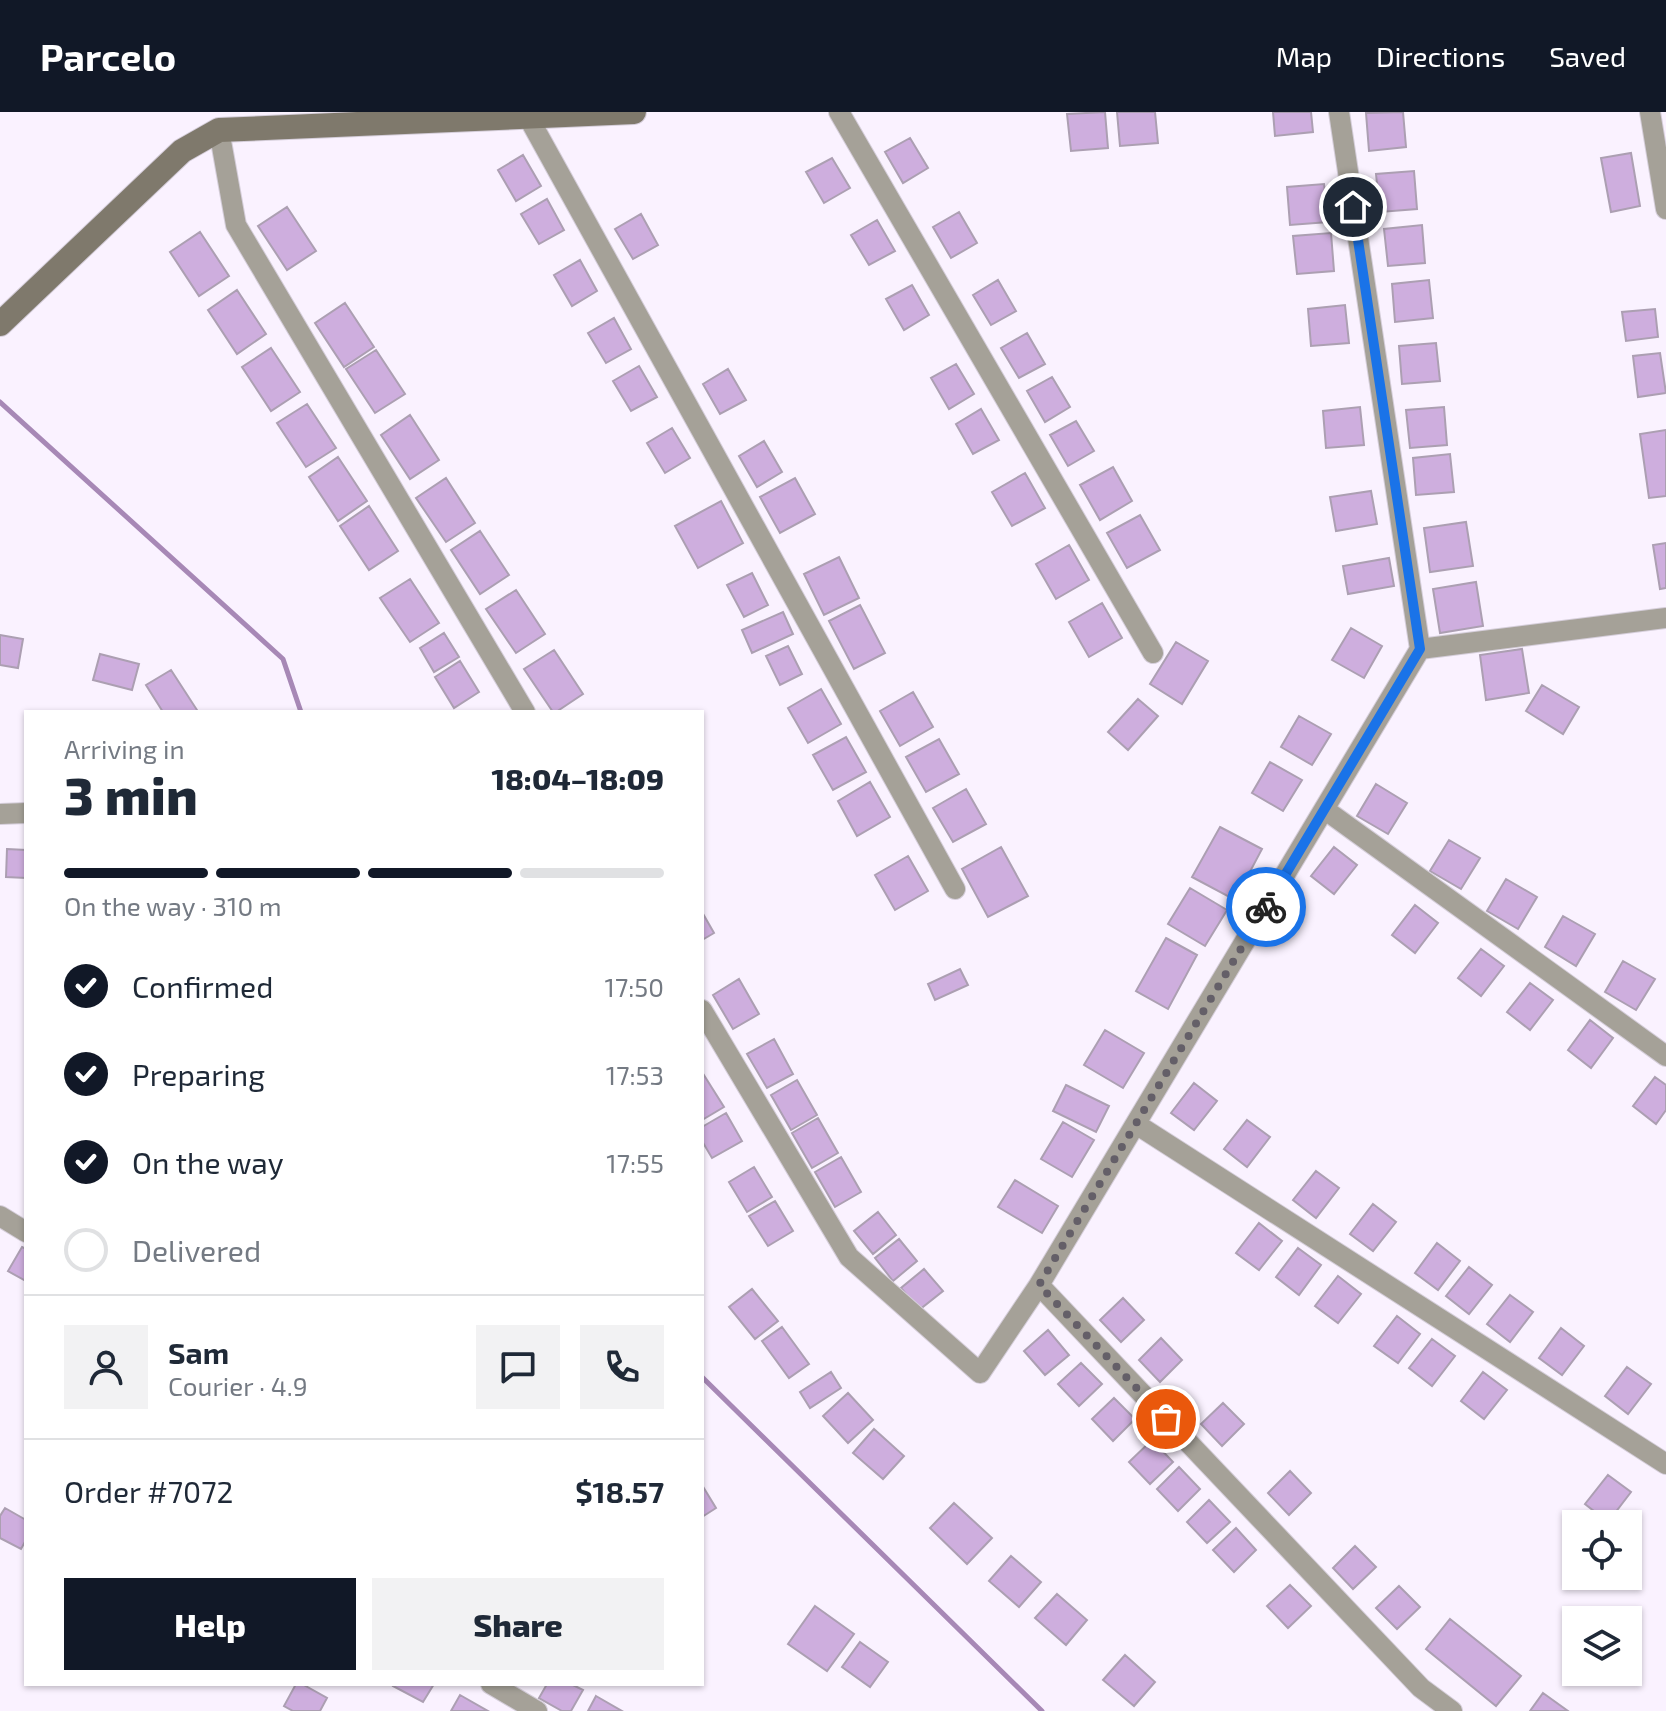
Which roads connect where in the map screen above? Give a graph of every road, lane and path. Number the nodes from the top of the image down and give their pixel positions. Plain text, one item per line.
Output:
1 (634, 112) edge
2 (839, 112) edge
3 (1339, 112) edge
4 (1650, 112) edge
5 (527, 115) junction
6 (219, 130) junction
7 (1666, 209) edge
8 (0, 324) edge
9 (1666, 618) edge
10 (1420, 649) junction
11 (1153, 653) dead end
12 (524, 710) edge
13 (1324, 809) junction
14 (24, 813) edge
15 (0, 814) edge
16 (955, 889) dead end
17 (704, 1013) edge
18 (1666, 1056) edge
19 (1136, 1124) junction
20 (0, 1216) edge
21 (24, 1231) edge
22 (1039, 1285) junction
23 (1666, 1464) edge
24 (494, 1686) edge
25 (537, 1711) edge
26 (1452, 1711) edge

1 - 5 street
2 - 11 street
3 - 10 street
4 - 7 street
5 - 6 street
5 - 16 street
6 - 8 street
6 - 12 street
9 - 10 street
10 - 13 street
13 - 18 street
13 - 19 street
14 - 15 street
17 - 22 street
19 - 22 street
19 - 23 street
20 - 21 street
22 - 26 street
24 - 25 street

